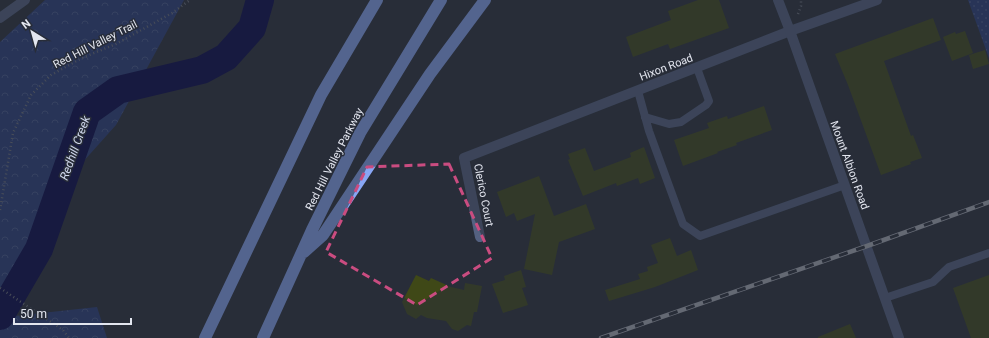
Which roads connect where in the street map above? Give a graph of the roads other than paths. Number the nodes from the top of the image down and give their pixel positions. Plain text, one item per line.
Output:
1 (25, 0) edge
2 (377, 0) edge
3 (441, 0) edge
4 (485, 0) edge
5 (778, 0) edge
6 (877, 0) edge
7 (0, 18) edge
8 (790, 31) junction
9 (697, 68) junction
10 (638, 91) junction
11 (645, 117) junction
12 (464, 158) joint
13 (845, 185) junction
14 (480, 237) dead end
15 (989, 253) edge
16 (301, 255) junction
17 (885, 298) junction
18 (205, 338) edge
19 (263, 338) edge
20 (899, 338) edge

1 - 7 street
2 - 18 highway
3 - 16 highway, Red Hill Valley Parkway
4 - 16 highway
5 - 8 street, Mount Albion Road
6 - 8 street, Hixon Road
8 - 9 street, Hixon Road
8 - 13 street, Mount Albion Road
9 - 10 street, Hixon Road
9 - 11 lane
10 - 11 lane
10 - 12 street, Hixon Road
11 - 13 lane
12 - 14 street, Clerico Court
13 - 17 street, Mount Albion Road
15 - 17 lane
16 - 19 highway, Red Hill Valley Parkway
17 - 20 street, Mount Albion Road

